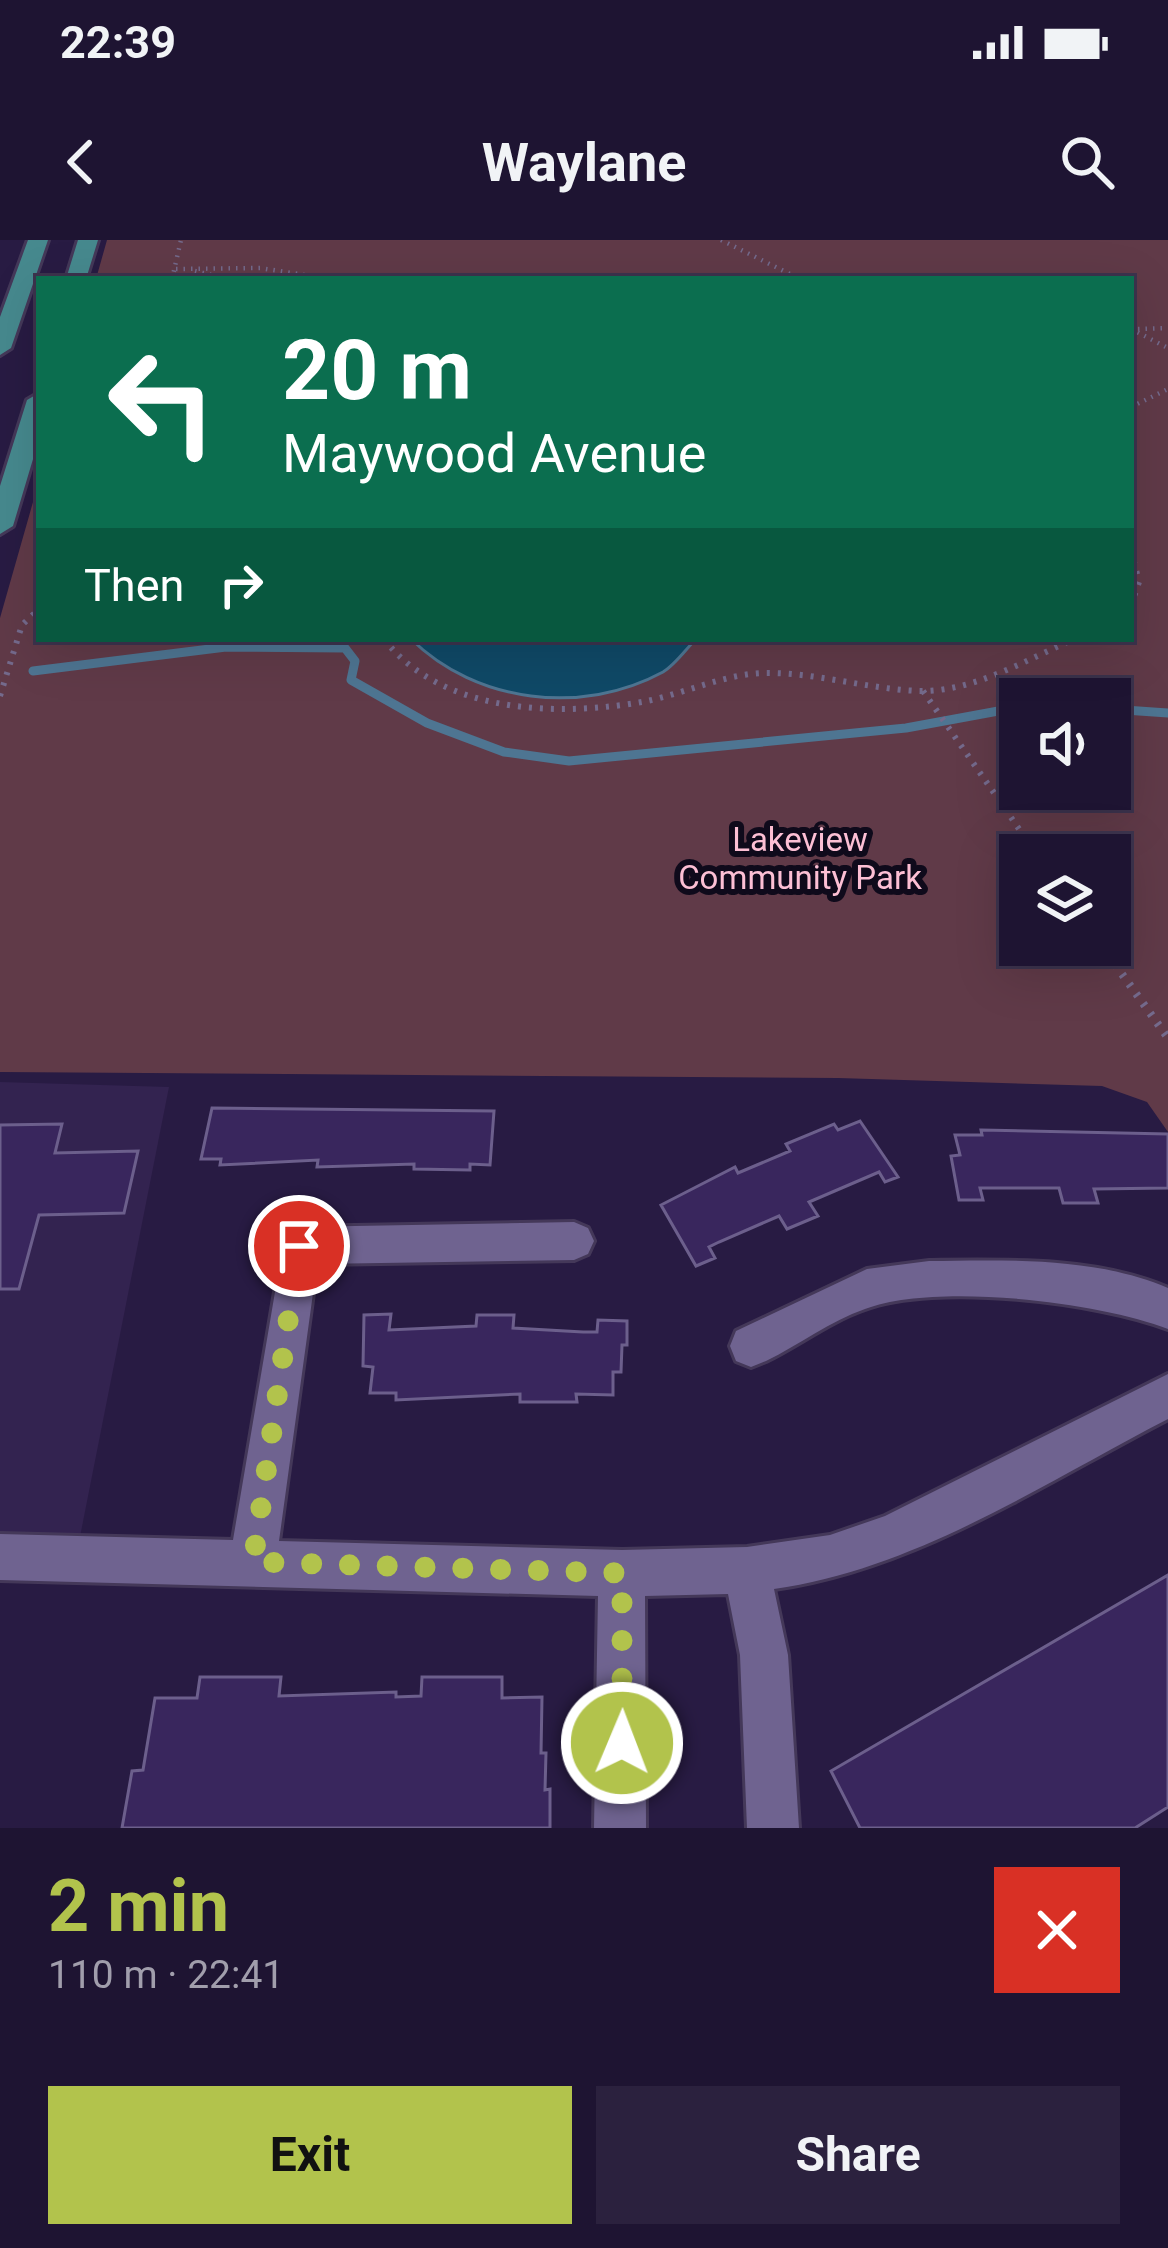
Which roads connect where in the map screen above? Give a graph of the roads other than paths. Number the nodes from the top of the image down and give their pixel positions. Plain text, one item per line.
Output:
1 (38, 240) edge
2 (88, 240) edge
3 (77, 276) edge
4 (0, 348) edge
5 (36, 410) edge
6 (0, 526) edge
7 (574, 1241) dead end
8 (1168, 1309) edge
9 (751, 1346) dead end
10 (1168, 1396) edge
11 (0, 1557) edge
12 (253, 1562) junction
13 (747, 1570) junction
14 (622, 1573) junction
15 (620, 1828) edge
16 (773, 1828) edge

1 - 4 main road
2 - 3 main road
5 - 6 main road
7 - 12 street
8 - 9 street
10 - 13 street
11 - 12 street
12 - 14 street
13 - 14 street
13 - 16 street
14 - 15 street

